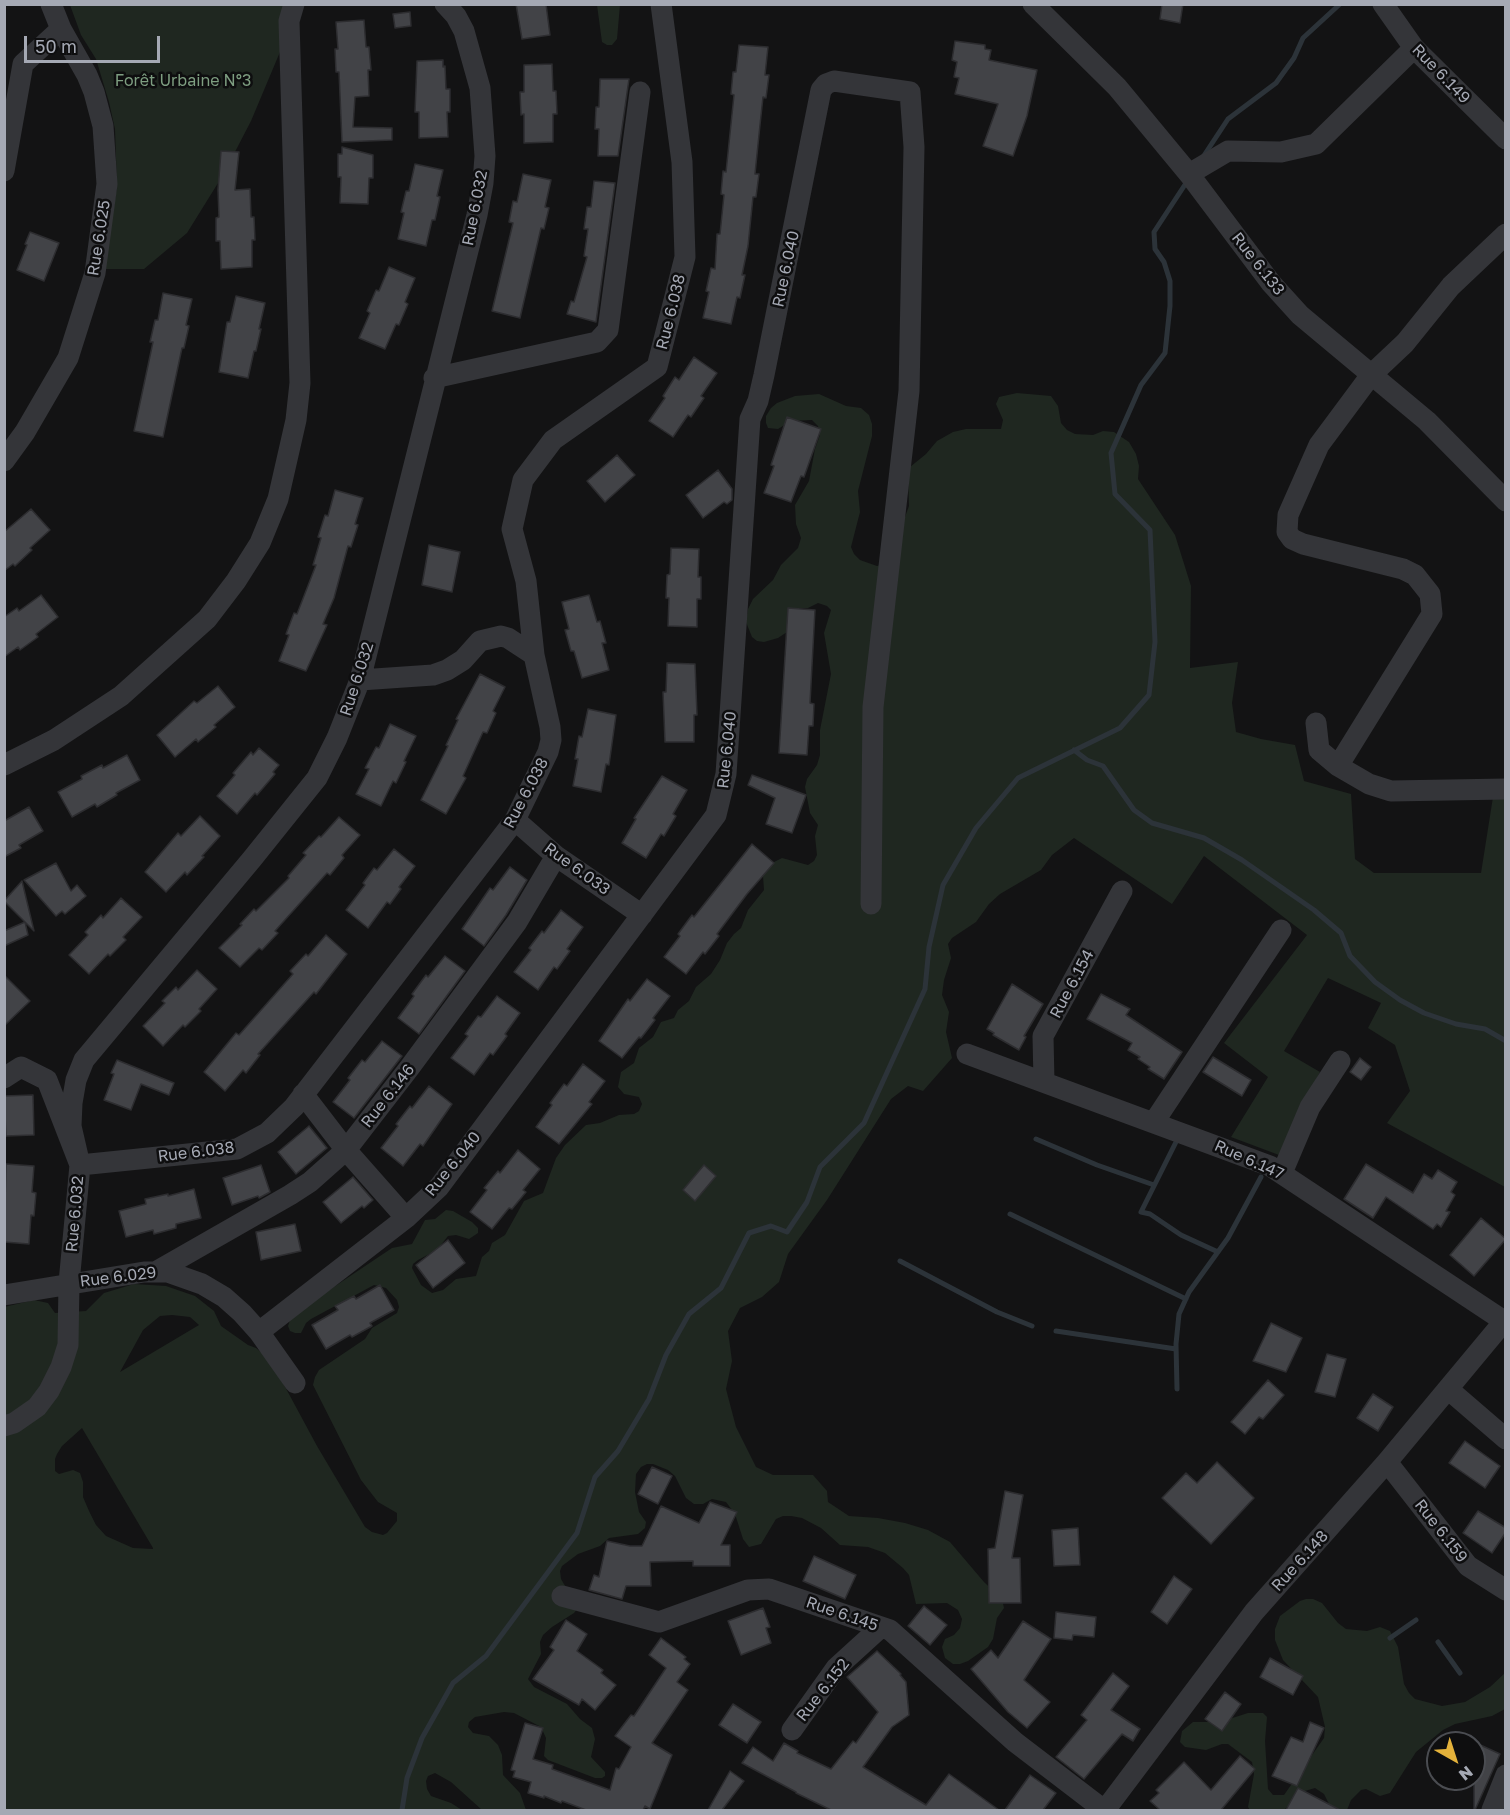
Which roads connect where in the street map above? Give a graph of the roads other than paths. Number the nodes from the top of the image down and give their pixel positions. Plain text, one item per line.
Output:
1 (51, 4) edge
2 (294, 4) edge
3 (445, 4) edge
4 (661, 4) edge
5 (1033, 4) edge
6 (1383, 4) edge
7 (61, 30) junction
8 (1414, 48) junction
9 (640, 92) dead end
10 (1506, 139) edge
11 (4, 171) edge
12 (1189, 174) junction
13 (1506, 234) edge
14 (1371, 375) junction
15 (434, 378) junction
16 (4, 461) edge
17 (1506, 501) edge
18 (534, 655) junction
19 (360, 680) junction
20 (1316, 723) dead end
21 (4, 765) edge
22 (1338, 766) junction
23 (1506, 789) edge
24 (515, 820) junction
25 (556, 856) junction
26 (1122, 891) dead end
27 (871, 904) dead end
28 (642, 915) junction
29 (1281, 930) dead end
30 (967, 1054) dead end
31 (1340, 1061) dead end
32 (4, 1078) edge
33 (1044, 1082) junction
34 (303, 1094) junction
35 (1154, 1122) junction
36 (346, 1150) junction
37 (80, 1165) junction
38 (1282, 1173) junction
39 (406, 1218) junction
40 (157, 1271) junction
41 (69, 1283) junction
42 (4, 1295) edge
43 (1505, 1320) edge
44 (259, 1332) junction
45 (295, 1383) dead end
46 (1448, 1389) junction
47 (4, 1426) edge
48 (1506, 1439) edge
49 (1387, 1462) junction
50 (1506, 1590) edge
51 (562, 1596) dead end
52 (881, 1627) junction
53 (792, 1730) dead end
54 (1506, 1775) edge
55 (1104, 1810) edge
56 (1492, 1810) edge

1 - 7 street, Rue 6.025
2 - 21 street
3 - 15 street, Rue 6.032
4 - 18 street, Rue 6.038
5 - 12 street, Rue 6.133
6 - 8 street, Rue 6.149
7 - 11 street
7 - 16 street, Rue 6.025
8 - 10 street, Rue 6.149
8 - 12 street
9 - 15 street
12 - 14 street, Rue 6.133
13 - 14 street
14 - 17 street, Rue 6.133
14 - 22 street
15 - 19 street, Rue 6.032
18 - 19 street
18 - 24 street, Rue 6.038
19 - 37 street, Rue 6.032
20 - 22 street
22 - 23 street
24 - 25 street, Rue 6.033
24 - 34 street, Rue 6.038
25 - 28 street, Rue 6.033
25 - 36 street, Rue 6.146
26 - 33 street, Rue 6.154
27 - 28 street, Rue 6.040
28 - 39 street, Rue 6.040
29 - 35 street
30 - 33 street, Rue 6.147
31 - 38 street
32 - 37 street
33 - 35 street, Rue 6.147
34 - 36 street
34 - 37 street, Rue 6.038
35 - 38 street, Rue 6.147
36 - 39 street
36 - 40 street, Rue 6.146
37 - 41 street, Rue 6.032
38 - 43 street, Rue 6.147
39 - 44 street, Rue 6.040
40 - 41 street, Rue 6.029
40 - 44 street, Rue 6.029
41 - 42 street, Rue 6.029
41 - 47 street, Rue 6.032
43 - 46 street, Rue 6.148
44 - 45 street, Rue 6.029
46 - 48 street
46 - 49 street, Rue 6.148
49 - 50 street, Rue 6.159
49 - 55 street, Rue 6.148
51 - 52 street, Rue 6.145
52 - 53 street, Rue 6.152
52 - 55 street, Rue 6.145
54 - 56 street

